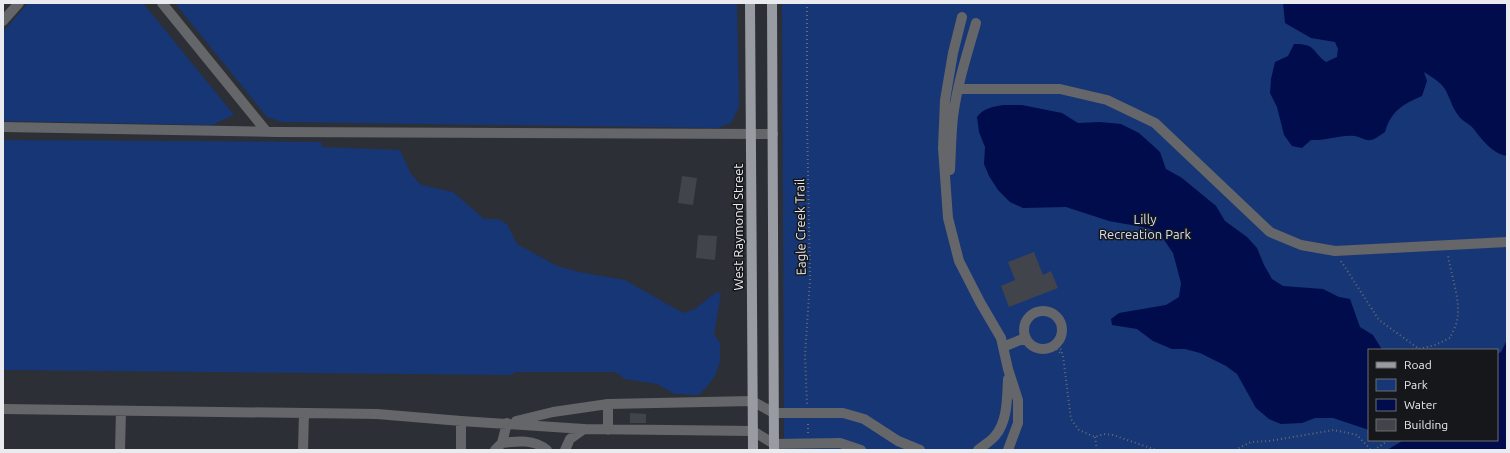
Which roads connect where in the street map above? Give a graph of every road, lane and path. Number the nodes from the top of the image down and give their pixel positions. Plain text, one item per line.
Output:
1 (18, 3) edge
2 (162, 3) edge
3 (750, 3) edge
4 (772, 3) edge
5 (807, 3) edge
6 (962, 17) dead end
7 (3, 21) edge
8 (976, 23) dead end
9 (958, 90) junction
10 (3, 127) edge
11 (266, 131) junction
12 (750, 134) junction
13 (773, 134) junction
14 (948, 218) junction
15 (1507, 242) edge
16 (1446, 245) junction
17 (1335, 251) junction
18 (1026, 338) junction
19 (1056, 343) junction
20 (1003, 347) junction
21 (1419, 349) edge
22 (1063, 356) junction
23 (1008, 369) junction
24 (752, 401) junction
25 (608, 404) junction
26 (3, 409) edge
27 (121, 411) junction
28 (304, 413) junction
29 (774, 413) junction
30 (808, 413) junction
31 (461, 421) junction
32 (507, 423) junction
33 (584, 429) junction
34 (608, 430) junction
35 (753, 431) junction
36 (1095, 437) junction
37 (1387, 441) edge
38 (808, 444) junction
39 (498, 446) edge
40 (774, 447) edge
41 (120, 450) edge
42 (303, 450) edge
43 (461, 450) edge
44 (547, 450) edge
45 (565, 450) edge
46 (753, 450) edge
47 (861, 450) edge
48 (920, 450) edge
49 (978, 450) edge
50 (1008, 450) edge
51 (1096, 450) edge
52 (1156, 450) edge
53 (1235, 450) edge
54 (1373, 450) edge

1 - 7 lane
2 - 11 lane
3 - 12 main road, West Raymond Street
4 - 13 main road
5 - 30 path, Eagle Creek Trail
6 - 14 lane
8 - 9 lane
9 - 14 lane
9 - 17 lane
10 - 11 lane
11 - 12 lane
12 - 13 lane
12 - 24 main road, West Raymond Street
13 - 29 main road
14 - 20 lane
15 - 16 lane
16 - 17 lane
16 - 21 path
17 - 21 path
18 - 19 lane
18 - 19 lane
18 - 20 lane
19 - 22 path
19 - 22 path
20 - 23 lane
22 - 36 path
23 - 49 lane
23 - 50 lane
24 - 25 lane
24 - 29 lane
24 - 35 main road, West Raymond Street
25 - 32 lane
25 - 34 lane
26 - 27 lane
27 - 28 lane
27 - 41 lane
28 - 31 lane
28 - 42 lane
29 - 30 lane
29 - 40 main road
30 - 38 path, Eagle Creek Trail
30 - 48 lane
31 - 32 lane
31 - 43 lane
32 - 33 lane
32 - 39 lane
33 - 34 lane
33 - 45 lane
34 - 35 lane
35 - 40 lane
35 - 46 main road, West Raymond Street
36 - 51 path
36 - 52 path
37 - 54 path
38 - 40 lane
38 - 47 lane
39 - 44 lane
53 - 54 path

